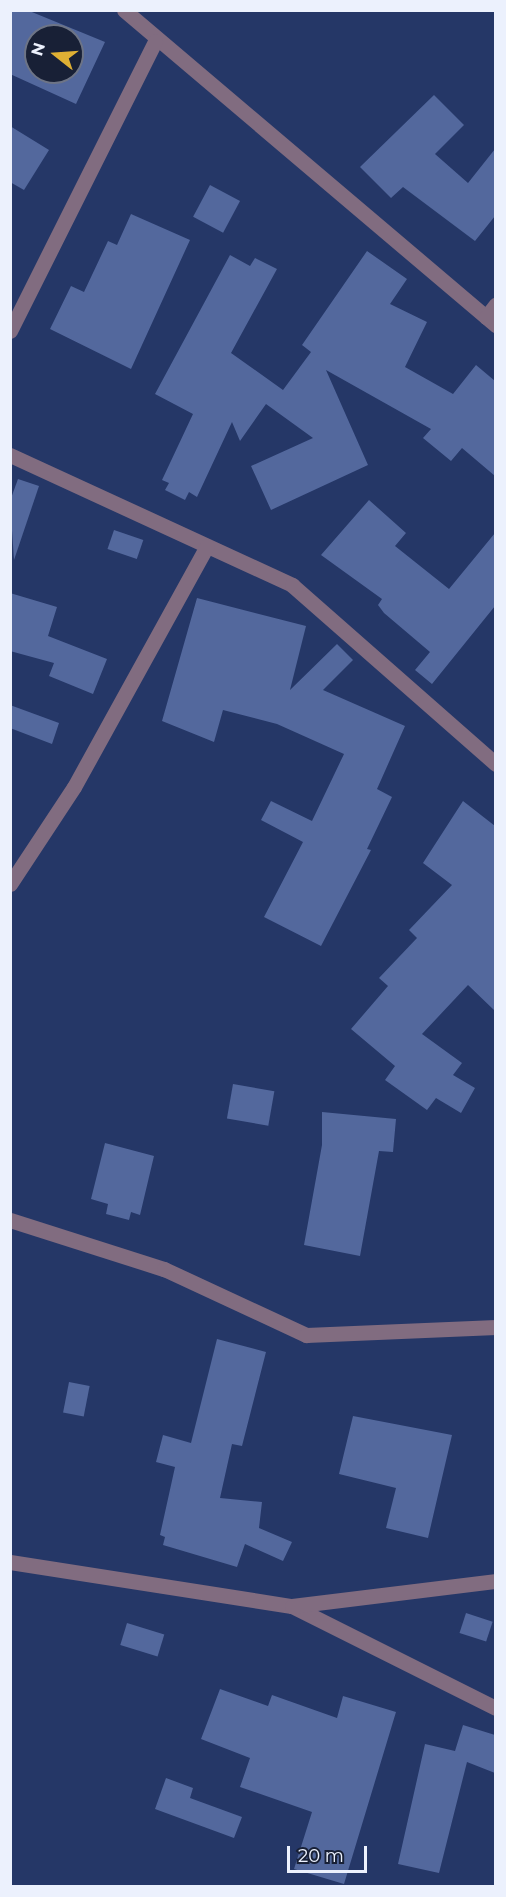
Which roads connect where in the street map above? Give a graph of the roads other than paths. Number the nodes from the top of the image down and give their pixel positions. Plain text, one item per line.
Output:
1 (124, 10) edge
2 (155, 41) junction
3 (495, 304) edge
4 (491, 322) edge
5 (10, 331) edge
6 (10, 455) edge
7 (207, 546) junction
8 (495, 764) edge
9 (10, 884) edge
10 (10, 1220) edge
11 (495, 1327) edge
12 (10, 1562) edge
13 (495, 1581) edge
14 (292, 1606) junction
15 (495, 1707) edge

1 - 2 street
2 - 4 street
2 - 5 street
3 - 4 street
6 - 7 street
7 - 8 street
7 - 9 street
10 - 11 street
12 - 14 street
13 - 14 street
14 - 15 street

